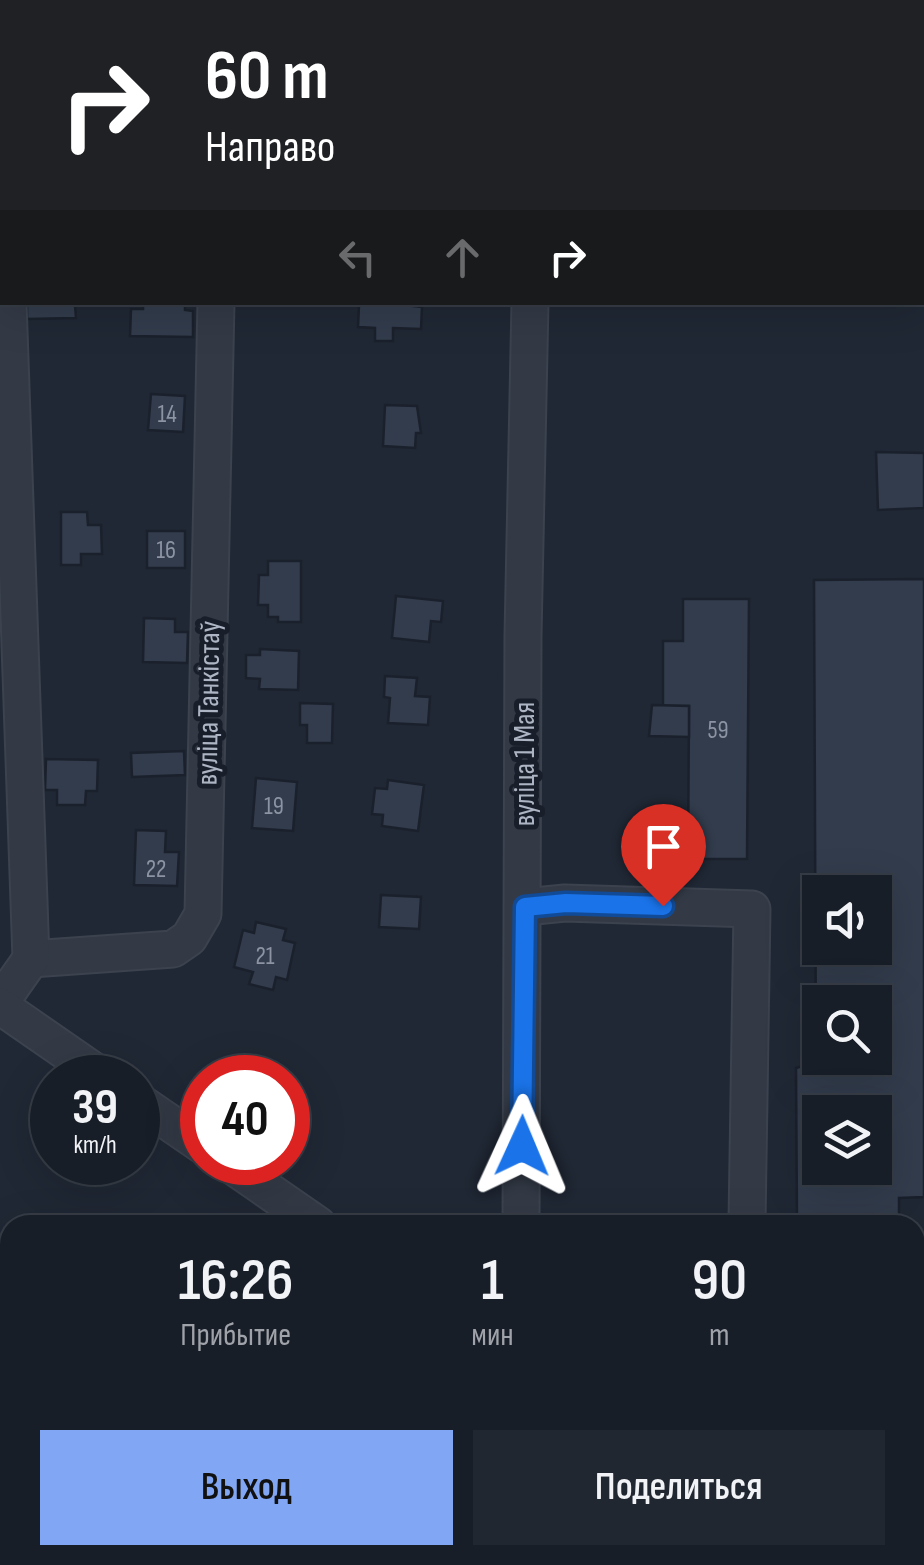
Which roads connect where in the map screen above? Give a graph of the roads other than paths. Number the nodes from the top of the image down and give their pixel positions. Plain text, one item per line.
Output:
1 (8, 305) edge
2 (216, 305) edge
3 (530, 305) edge
4 (525, 907) junction
5 (31, 959) junction
6 (0, 1004) edge
7 (72, 1055) edge
8 (260, 1185) edge
9 (304, 1215) edge
10 (521, 1215) edge
11 (747, 1215) edge

1 - 5 street
2 - 5 street, вуліца Танкістаў
3 - 4 street, вуліца 1 Мая
4 - 10 street, вуліца 1 Мая
4 - 11 street
5 - 6 street
6 - 7 street
8 - 9 street

